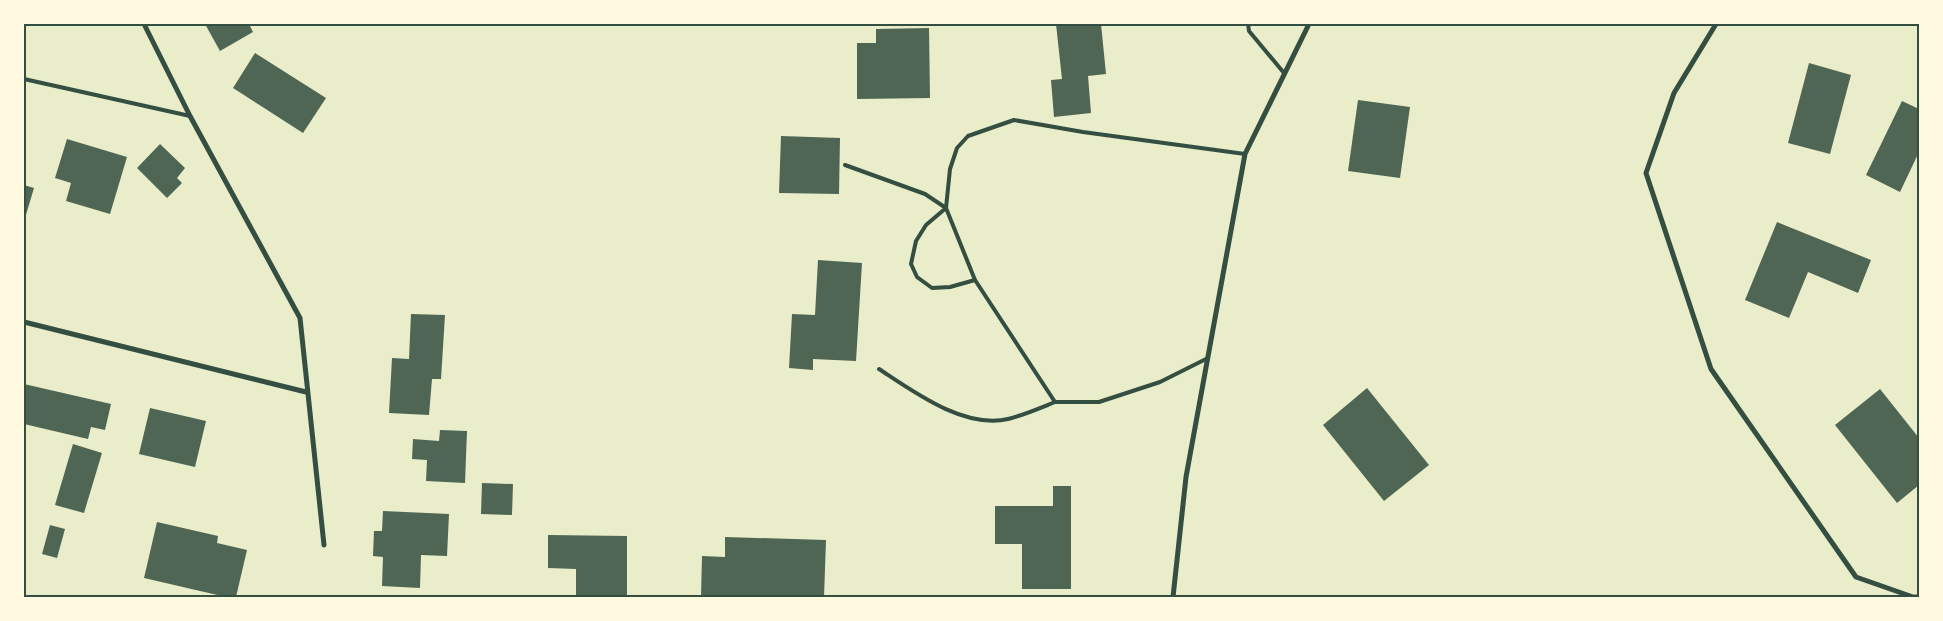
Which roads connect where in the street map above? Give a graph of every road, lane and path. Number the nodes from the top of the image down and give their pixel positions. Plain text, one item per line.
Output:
1 (144, 24) edge
2 (1248, 24) edge
3 (1308, 24) edge
4 (1716, 24) edge
5 (1284, 73) junction
6 (24, 79) edge
7 (190, 116) junction
8 (1246, 154) junction
9 (845, 165) dead end
10 (946, 208) junction
11 (975, 280) junction
12 (24, 322) edge
13 (1208, 358) junction
14 (879, 369) dead end
15 (306, 392) junction
16 (1055, 402) junction
17 (324, 545) dead end
18 (1172, 597) edge
19 (1919, 597) edge

1 - 7 street
2 - 5 lane
3 - 5 street
4 - 19 street
5 - 8 street
6 - 7 lane
7 - 15 street
8 - 10 lane
8 - 13 street
9 - 10 lane
10 - 11 lane
10 - 11 lane
11 - 16 lane
12 - 15 street
13 - 16 lane
13 - 18 street
14 - 16 lane
15 - 17 street

